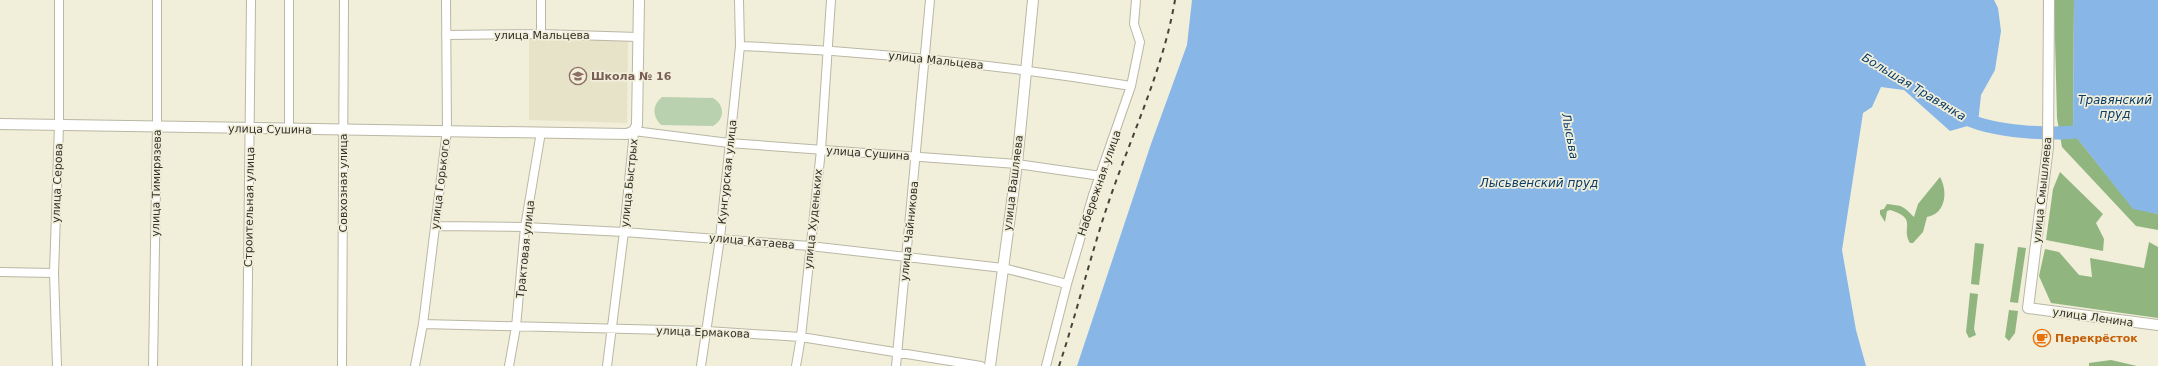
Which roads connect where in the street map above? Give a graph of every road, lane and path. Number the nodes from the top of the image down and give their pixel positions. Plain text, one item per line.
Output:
1 (59, 0) edge
2 (157, 0) edge
3 (251, 0) edge
4 (288, 0) edge
5 (344, 0) edge
6 (446, 0) edge
7 (541, 0) edge
8 (639, 0) edge
9 (739, 0) edge
10 (831, 0) edge
11 (930, 0) edge
12 (1033, 0) edge
13 (1136, 0) edge
14 (2049, 0) edge
15 (541, 34) junction
16 (446, 35) junction
17 (638, 36) junction
18 (740, 46) junction
19 (829, 50) junction
20 (926, 59) junction
21 (1024, 69) junction
22 (1131, 86) junction
23 (0, 124) edge
24 (59, 125) junction
25 (157, 125) junction
26 (250, 128) junction
27 (289, 129) junction
28 (343, 130) junction
29 (447, 130) junction
30 (634, 131) junction
31 (541, 132) junction
32 (729, 143) junction
33 (821, 150) junction
34 (917, 156) junction
35 (1017, 164) junction
36 (1101, 176) junction
37 (435, 226) junction
38 (525, 227) junction
39 (624, 232) junction
40 (720, 238) junction
41 (810, 246) junction
42 (906, 256) junction
43 (1003, 268) junction
44 (0, 272) edge
45 (54, 273) junction
46 (1067, 284) junction
47 (2028, 308) joint
48 (423, 324) junction
49 (2158, 325) edge
50 (516, 327) junction
51 (613, 329) junction
52 (707, 331) junction
53 (801, 337) junction
54 (898, 351) junction
55 (57, 366) edge
56 (153, 366) edge
57 (247, 366) edge
58 (342, 366) edge
59 (415, 366) edge
60 (509, 366) edge
61 (607, 366) edge
62 (700, 366) edge
63 (796, 366) edge
64 (896, 366) edge
65 (981, 366) edge
66 (990, 366) edge
67 (1046, 366) edge

1 - 24 street, улица Серова
2 - 25 street, улица Тимирязева
3 - 26 street, Строительная улица
4 - 27 street
5 - 28 street, Совхозная улица
6 - 16 street, улица Горького
7 - 15 street
8 - 17 street, улица Быстрых
9 - 18 street, Кунгурская улица
10 - 19 street, улица Худеньких
11 - 20 street, улица Чайникова
12 - 21 street, улица Вашляева
13 - 22 street, Набережная улица
14 - 47 street, улица Смышляева
15 - 16 street, улица Мальцева
15 - 17 street, улица Мальцева
16 - 29 street, улица Горького
17 - 30 street, улица Быстрых
18 - 19 street, улица Мальцева
18 - 32 street, Кунгурская улица
19 - 20 street, улица Мальцева
19 - 33 street, улица Худеньких
20 - 21 street, улица Мальцева
20 - 34 street, улица Чайникова
21 - 22 street, улица Мальцева
21 - 35 street, улица Вашляева
22 - 36 street, Набережная улица
23 - 24 street, улица Сушина
24 - 25 street, улица Сушина
24 - 45 street, улица Серова
25 - 26 street, улица Сушина
25 - 56 street, улица Тимирязева
26 - 27 street, улица Сушина
26 - 57 street, Строительная улица
27 - 28 street, улица Сушина
28 - 29 street, улица Сушина
28 - 58 street, Совхозная улица
29 - 31 street, улица Сушина
29 - 37 street, улица Горького
30 - 31 street, улица Сушина
30 - 32 street, улица Сушина
30 - 39 street, улица Быстрых
31 - 38 street, Трактовая улица
32 - 33 street, улица Сушина
32 - 40 street, Кунгурская улица
33 - 34 street, улица Сушина
33 - 41 street, улица Худеньких
34 - 35 street, улица Сушина
34 - 42 street, улица Чайникова
35 - 36 street, улица Сушина
35 - 43 street, улица Вашляева
36 - 46 street, Набережная улица
37 - 38 street, улица Катаева
37 - 48 street, улица Горького
38 - 39 street, улица Катаева
38 - 50 street, Трактовая улица
39 - 40 street, улица Катаева
39 - 51 street, улица Быстрых
40 - 41 street, улица Катаева
40 - 52 street, Кунгурская улица
41 - 42 street, улица Катаева
41 - 53 street, улица Худеньких
42 - 43 street, улица Катаева
42 - 54 street, улица Чайникова
43 - 46 street, улица Катаева
43 - 66 street, улица Вашляева
44 - 45 street
45 - 55 street, улица Серова
46 - 67 street, Набережная улица
47 - 49 street, улица Ленина
48 - 50 street, улица Ермакова
48 - 59 street, улица Горького
50 - 51 street, улица Ермакова
50 - 60 street, Трактовая улица
51 - 52 street, улица Ермакова
51 - 61 street, улица Быстрых
52 - 53 street, улица Ермакова
52 - 62 street, Кунгурская улица
53 - 54 street, улица Ермакова
53 - 63 street, улица Худеньких
54 - 64 street, улица Чайникова
54 - 65 street, улица Ермакова

